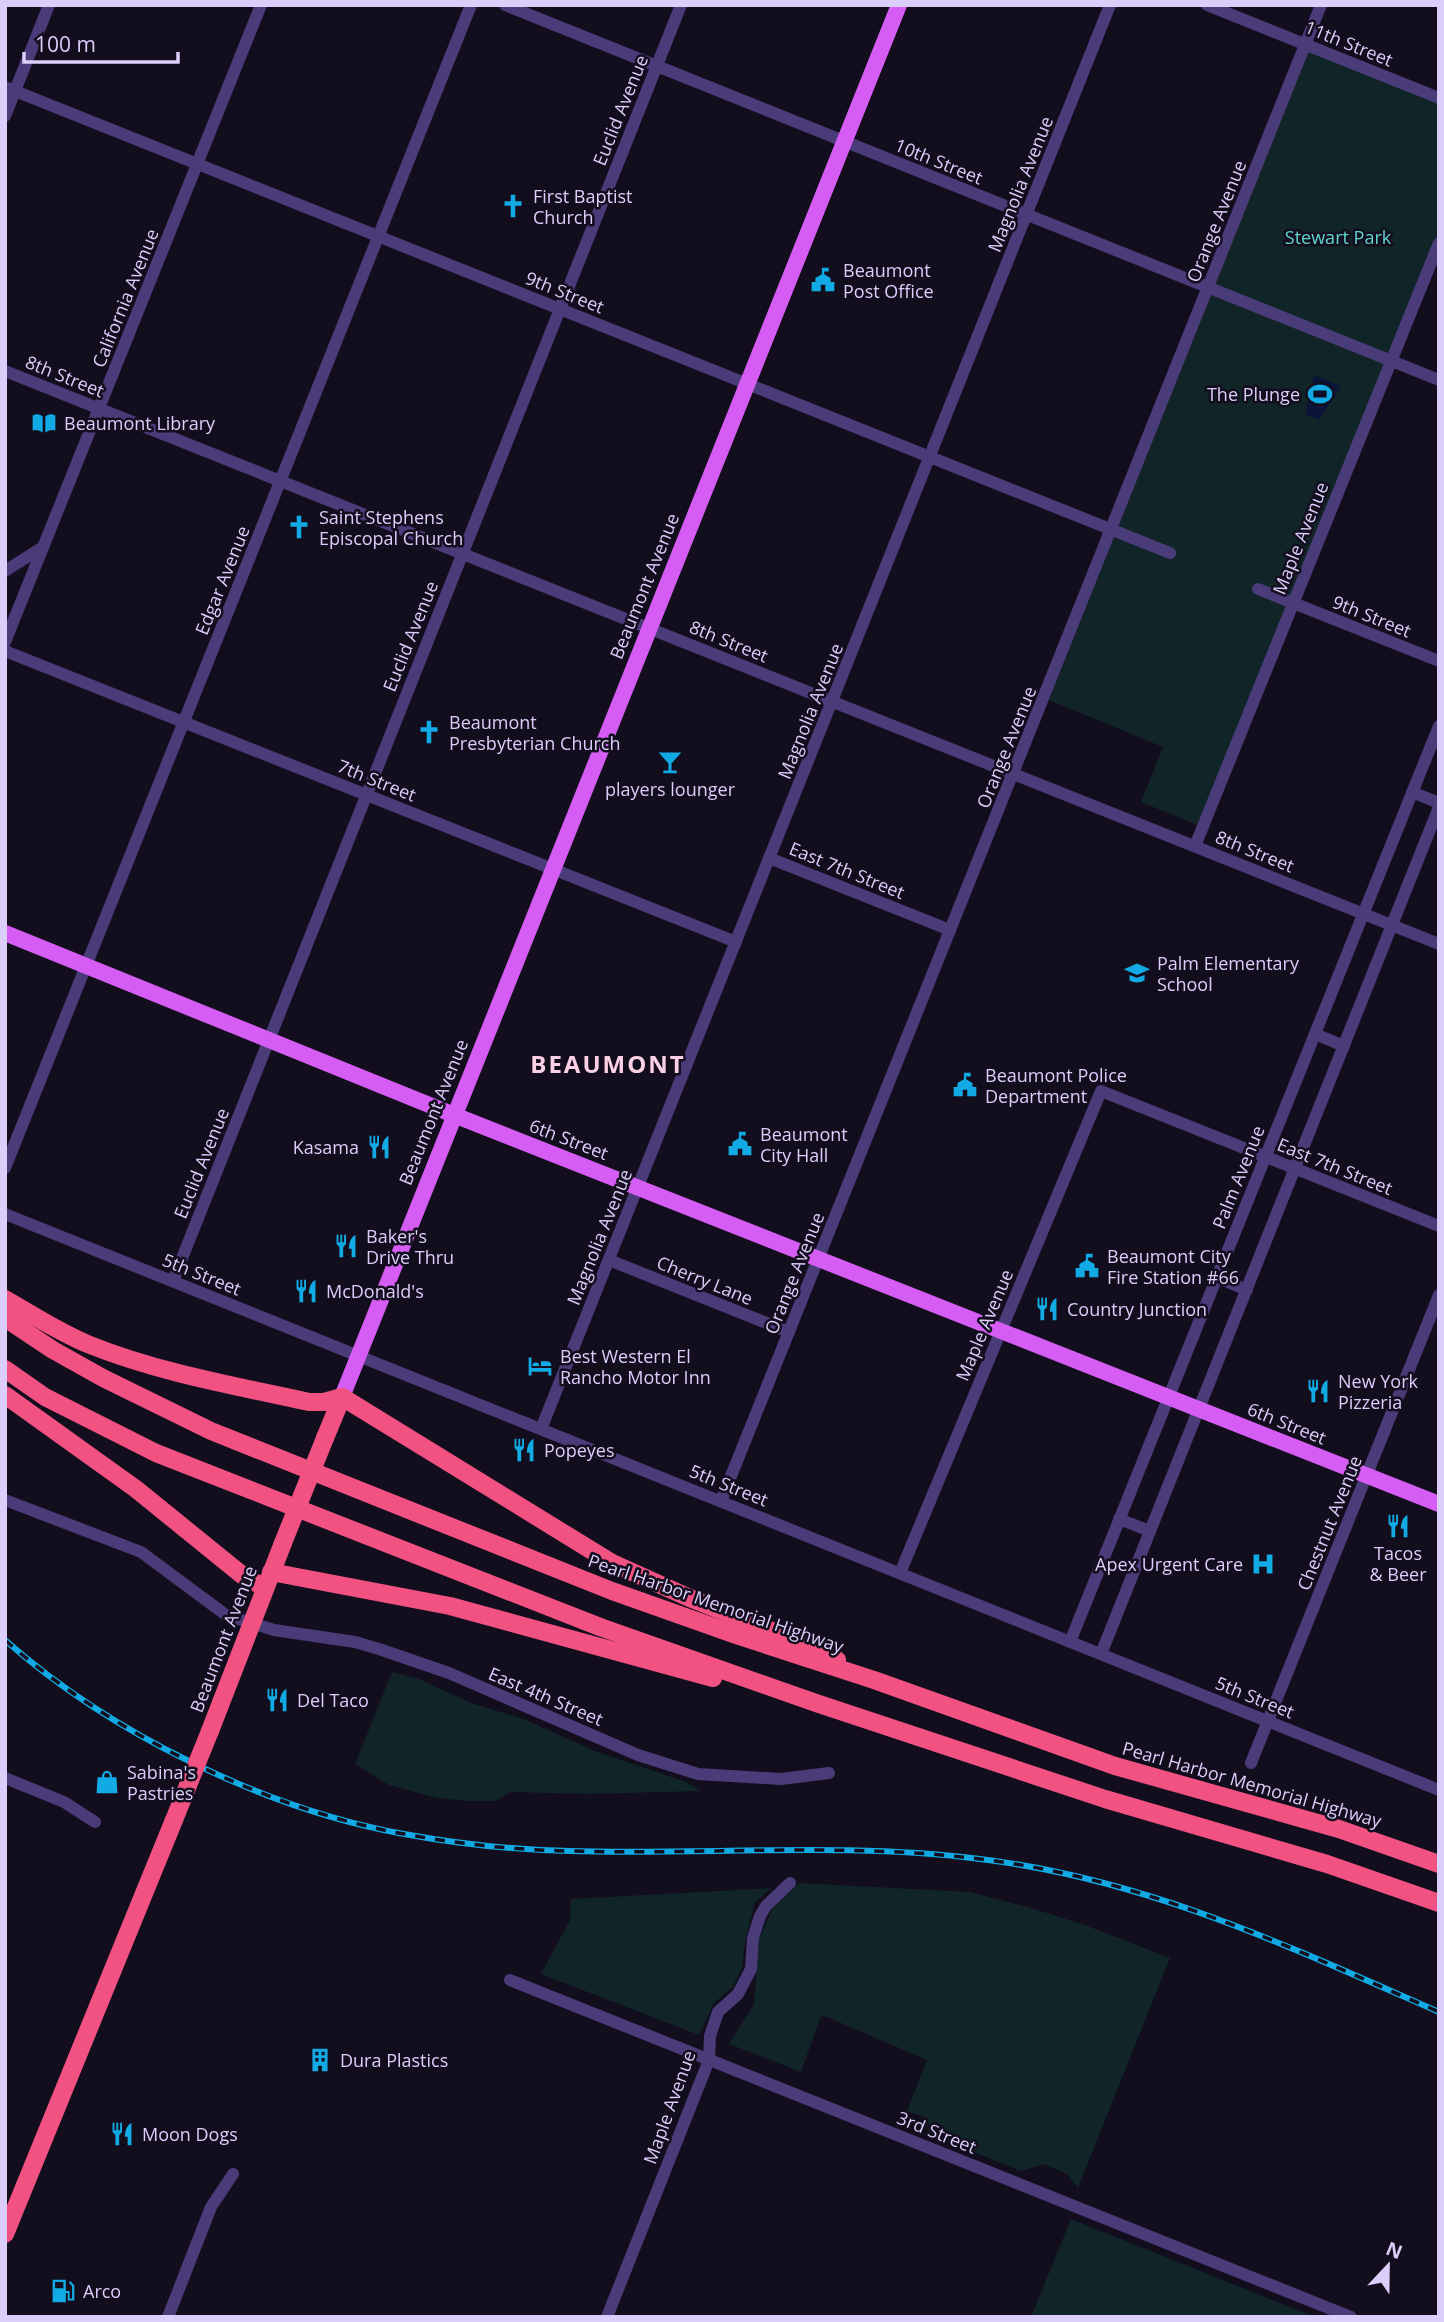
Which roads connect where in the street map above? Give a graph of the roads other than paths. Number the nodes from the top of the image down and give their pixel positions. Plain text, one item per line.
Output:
1 (50, 5) edge
2 (261, 5) edge
3 (471, 5) edge
4 (505, 5) edge
5 (681, 5) edge
6 (900, 5) edge
7 (1110, 5) edge
8 (1207, 5) edge
9 (1321, 5) edge
10 (1305, 45) junction
11 (657, 66) junction
12 (10, 89) edge
13 (1439, 98) edge
14 (5, 116) edge
15 (845, 142) junction
16 (197, 163) junction
17 (1027, 215) junction
18 (379, 236) junction
19 (1439, 243) edge
20 (1208, 287) junction
21 (559, 309) junction
22 (1391, 361) junction
23 (5, 370) edge
24 (1439, 380) edge
25 (747, 384) junction
26 (99, 408) junction
27 (930, 457) junction
28 (281, 481) junction
29 (1111, 530) junction
30 (43, 547) junction
31 (462, 553) junction
32 (1170, 554) dead end
33 (5, 571) edge
34 (1258, 589) dead end
35 (1293, 603) junction
36 (650, 628) junction
37 (5, 642) edge
38 (5, 651) edge
39 (1439, 661) edge
40 (832, 701) junction
41 (184, 722) junction
42 (1439, 726) edge
43 (1014, 774) junction
44 (1412, 792) junction
45 (365, 794) junction
46 (1439, 805) edge
47 (1195, 846) junction
48 (769, 858) junction
49 (553, 869) junction
50 (1363, 913) junction
51 (1392, 925) junction
52 (950, 930) junction
53 (5, 933) edge
54 (736, 942) junction
55 (1439, 943) edge
56 (86, 966) junction
57 (1315, 1034) junction
58 (269, 1040) junction
59 (1344, 1046) junction
60 (1101, 1091) joint
61 (454, 1115) junction
62 (1266, 1157) junction
63 (5, 1168) edge
64 (1295, 1168) junction
65 (638, 1186) junction
66 (5, 1214) edge
67 (1439, 1226) edge
68 (820, 1258) junction
69 (608, 1260) junction
70 (1216, 1277) junction
71 (173, 1281) junction
72 (1247, 1290) junction
73 (1439, 1296) edge
74 (5, 1298) edge
75 (5, 1318) edge
76 (1001, 1331) junction
77 (789, 1332) junction
78 (358, 1355) junction
79 (5, 1368) edge
80 (5, 1395) edge
81 (342, 1397) junction
82 (1168, 1397) junction
83 (1199, 1409) junction
84 (541, 1429) junction
85 (1366, 1476) junction
86 (5, 1500) edge
87 (721, 1502) junction
88 (1439, 1504) edge
89 (1119, 1519) junction
90 (1150, 1531) junction
91 (900, 1573) junction
92 (268, 1579) junction
93 (251, 1623) junction
94 (1070, 1642) junction
95 (1101, 1654) junction
96 (874, 1680) junction
97 (816, 1703) junction
98 (1268, 1721) junction
99 (1251, 1763) dead end
100 (829, 1773) dead end
101 (5, 1778) edge
102 (1439, 1790) edge
103 (95, 1822) dead end
104 (1439, 1864) edge
105 (790, 1883) dead end
106 (1439, 1903) edge
107 (510, 1980) dead end
108 (709, 2060) junction
109 (233, 2174) dead end
110 (5, 2234) edge
111 (168, 2317) edge
112 (607, 2317) edge
113 (1351, 2317) edge

1 - 12 street
2 - 16 street, California Avenue
3 - 18 street, Edgar Avenue
4 - 11 street, 10th Street
5 - 11 street, Euclid Avenue
6 - 15 main road, Beaumont Avenue
7 - 17 street, Magnolia Avenue
8 - 10 street, 11th Street
9 - 10 street, Orange Avenue
10 - 13 street, 11th Street
10 - 20 street, Orange Avenue
11 - 15 street, 10th Street
11 - 21 street, Euclid Avenue
12 - 14 street
12 - 16 street, 9th Street
15 - 17 street, 10th Street
15 - 25 main road, Beaumont Avenue
16 - 18 street, 9th Street
16 - 26 street, California Avenue
17 - 20 street, 10th Street
17 - 27 street, Magnolia Avenue
18 - 21 street, 9th Street
18 - 28 street, Edgar Avenue
19 - 22 street, Maple Avenue
20 - 22 street, 10th Street
20 - 29 street, Orange Avenue
21 - 25 street, 9th Street
21 - 31 street, Euclid Avenue
22 - 24 street, 10th Street
22 - 35 street, Maple Avenue
23 - 26 street, 8th Street
25 - 27 street, 9th Street
25 - 36 main road, Beaumont Avenue
26 - 28 street, 8th Street
26 - 30 street, California Avenue
27 - 29 street, 9th Street
27 - 40 street, Magnolia Avenue
28 - 31 street, 8th Street
28 - 41 street, Edgar Avenue
29 - 32 street, 9th Street
29 - 43 street, Orange Avenue
30 - 33 street
30 - 37 street, California Avenue
31 - 36 street, 8th Street
31 - 45 street, Euclid Avenue
34 - 35 street, 9th Street
35 - 39 street, 9th Street
35 - 47 street, Maple Avenue
36 - 40 street, 8th Street
36 - 49 main road, Beaumont Avenue
38 - 41 street, 7th Street
40 - 43 street, 8th Street
40 - 48 street, Magnolia Avenue
41 - 45 street, 7th Street
41 - 56 street, Edgar Avenue
42 - 44 street, Palm Avenue
43 - 47 street, 8th Street
43 - 52 street, Orange Avenue
44 - 46 street
44 - 50 street, Palm Avenue
45 - 49 street, 7th Street
45 - 58 street, Euclid Avenue
46 - 51 street
47 - 50 street, 8th Street
48 - 52 street, East 7th Street
48 - 54 street, Magnolia Avenue
49 - 54 street, 7th Street
49 - 61 main road, Beaumont Avenue
50 - 51 street, 8th Street
50 - 57 street, Palm Avenue
51 - 55 street, 8th Street
51 - 59 street
52 - 68 street, Orange Avenue
53 - 56 main road, 6th Street
54 - 65 street, Magnolia Avenue
56 - 58 main road, 6th Street
56 - 63 street, Edgar Avenue
57 - 59 street
57 - 62 street, Palm Avenue
58 - 61 main road, 6th Street
58 - 71 street, Euclid Avenue
59 - 64 street
60 - 62 street, East 7th Street
60 - 76 street, Maple Avenue
61 - 65 main road, 6th Street
61 - 78 main road, Beaumont Avenue
62 - 64 street, East 7th Street
62 - 70 street, Palm Avenue
64 - 67 street, East 7th Street
64 - 72 street
65 - 68 main road, 6th Street
65 - 69 street, Magnolia Avenue
66 - 71 street, 5th Street
68 - 76 main road, 6th Street
68 - 77 street, Orange Avenue
69 - 77 street, Cherry Lane
69 - 84 street, Magnolia Avenue
70 - 72 street
70 - 82 street, Palm Avenue
71 - 78 street, 5th Street
72 - 83 street
73 - 85 street, Chestnut Avenue
74 - 81 highway
75 - 96 highway, Pearl Harbor Memorial Highway
76 - 82 main road, 6th Street
76 - 91 street, Maple Avenue
77 - 87 street, Orange Avenue
78 - 81 main road, Beaumont Avenue
78 - 84 street, 5th Street
79 - 97 highway
80 - 92 highway
81 - 92 highway, Beaumont Avenue, bridge
81 - 96 highway
82 - 83 main road, 6th Street
82 - 89 street, Palm Avenue
83 - 85 main road, 6th Street
83 - 90 street
84 - 87 street, 5th Street
85 - 88 main road, 6th Street
85 - 98 street, Chestnut Avenue
86 - 93 street, East 4th Street
87 - 91 street, 5th Street
89 - 90 street
89 - 94 street, Palm Avenue
90 - 95 street
91 - 94 street, 5th Street
92 - 93 highway, Beaumont Avenue
92 - 97 highway
93 - 100 street, East 4th Street
93 - 110 highway, Beaumont Avenue, bridge
94 - 95 street, 5th Street
95 - 98 street, 5th Street
96 - 104 highway, Pearl Harbor Memorial Highway
97 - 106 highway
98 - 99 street, Chestnut Avenue
98 - 102 street, 5th Street
101 - 103 street
105 - 108 street, Maple Avenue
107 - 108 street, 3rd Street
108 - 112 street, Maple Avenue
108 - 113 street, 3rd Street
109 - 111 street

